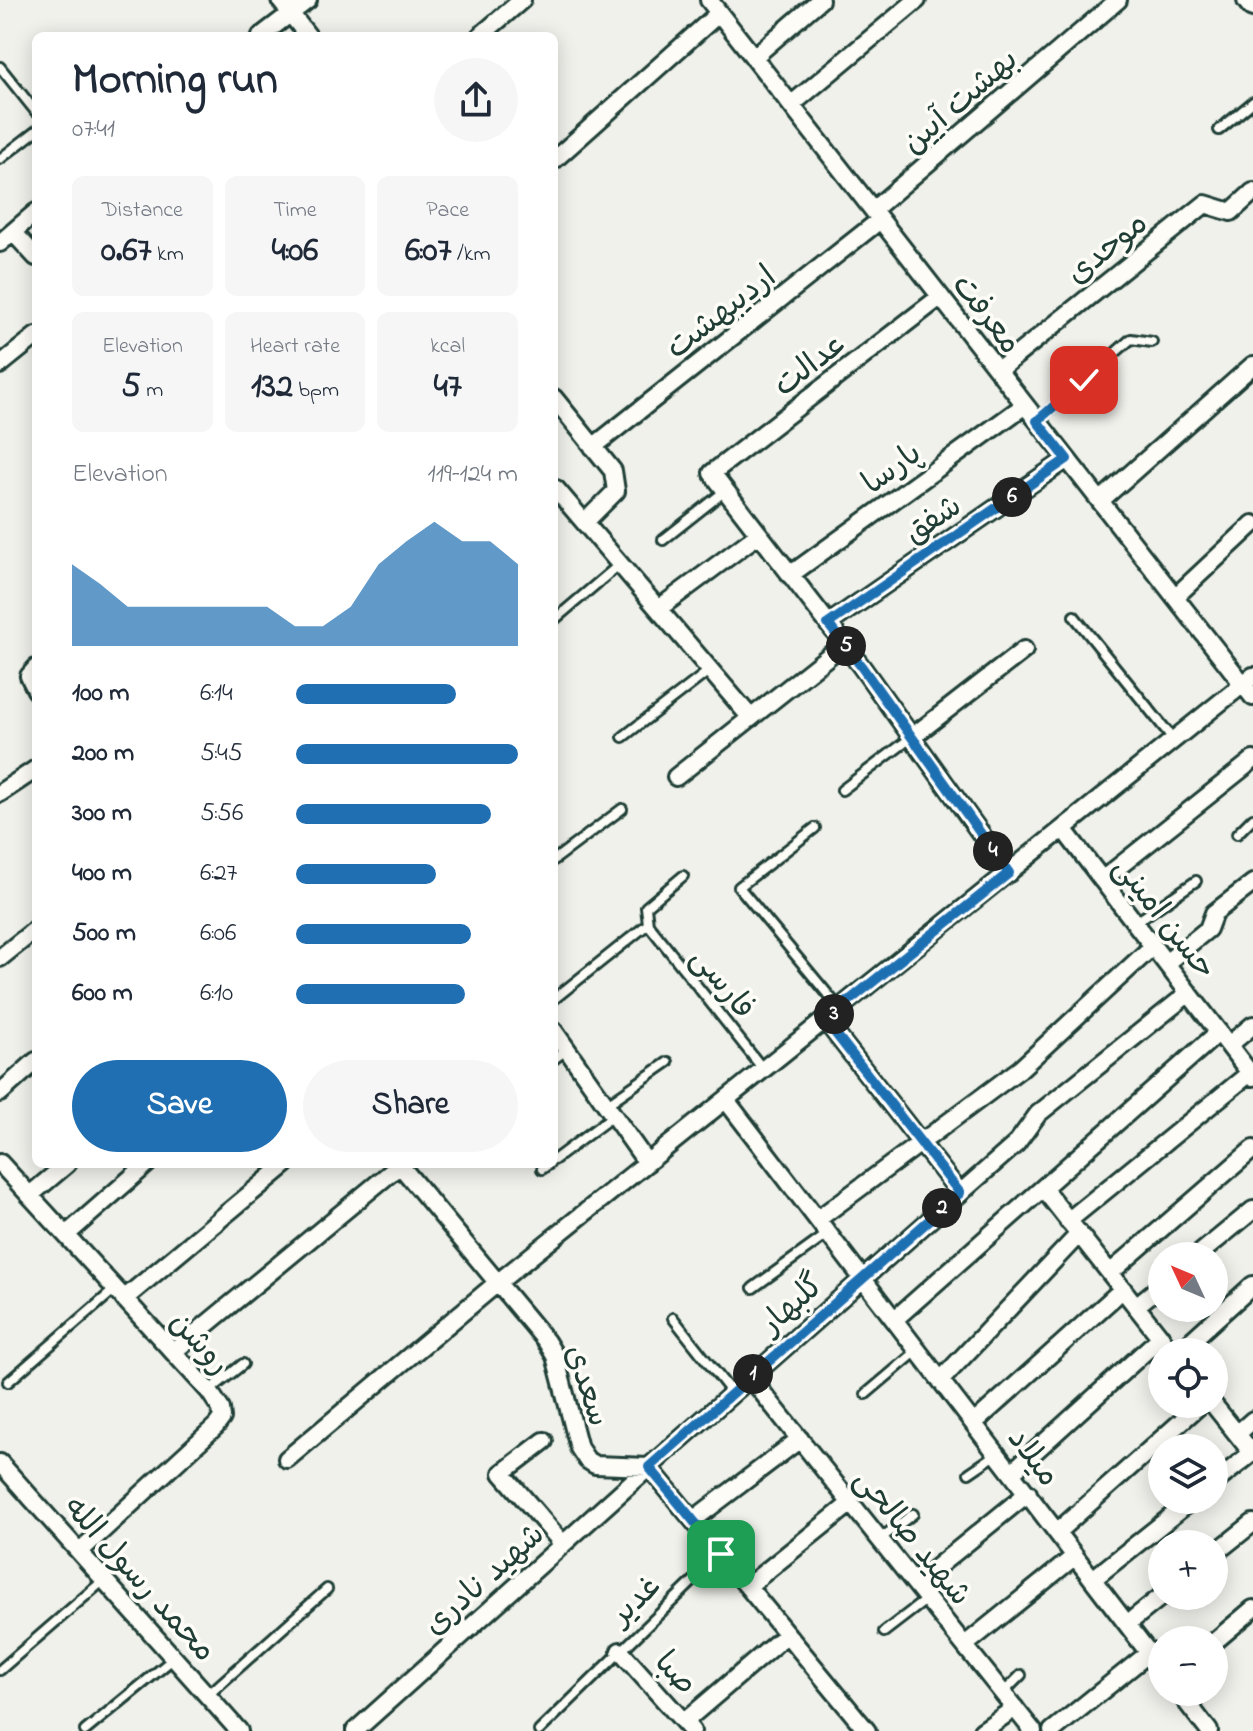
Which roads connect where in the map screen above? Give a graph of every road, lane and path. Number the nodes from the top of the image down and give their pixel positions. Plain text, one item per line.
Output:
1 (308, 0) edge
2 (522, 0) edge
3 (820, 0) edge
4 (917, 0) edge
5 (1118, 0) edge
6 (1249, 0) edge
7 (1253, 5) edge
8 (714, 6) edge
9 (285, 7) edge
10 (264, 32) edge
11 (305, 32) edge
12 (485, 32) edge
13 (754, 57) junction
14 (0, 67) edge
15 (1253, 102) edge
16 (791, 105) junction
17 (32, 107) edge
18 (1219, 130) dead end
19 (32, 134) edge
20 (558, 156) edge
21 (0, 159) edge
22 (1253, 192) edge
23 (32, 215) edge
24 (877, 215) junction
25 (7, 237) edge
26 (32, 254) edge
27 (940, 297) junction
28 (32, 339) edge
29 (1152, 342) dead end
30 (0, 365) edge
31 (1253, 365) edge
32 (998, 370) junction
33 (558, 403) edge
34 (1025, 405) junction
35 (1037, 421) junction
36 (593, 447) junction
37 (1067, 459) junction
38 (558, 491) edge
39 (725, 491) junction
40 (1100, 501) junction
41 (585, 522) junction
42 (1253, 524) edge
43 (759, 534) junction
44 (663, 540) dead end
45 (620, 564) junction
46 (790, 575) junction
47 (1175, 597) junction
48 (658, 609) junction
49 (1074, 616) dead end
50 (558, 617) edge
51 (828, 624) junction
52 (844, 644) junction
53 (1024, 650) dead end
54 (710, 670) junction
55 (1250, 686) edge
56 (751, 718) junction
57 (623, 737) dead end
58 (912, 737) junction
59 (1174, 741) junction
60 (1253, 760) edge
61 (32, 772) edge
62 (676, 777) dead end
63 (842, 790) dead end
64 (0, 793) edge
65 (622, 809) dead end
66 (1253, 818) edge
67 (815, 828) dead end
68 (1064, 830) junction
69 (1237, 834) dead end
70 (558, 857) edge
71 (1009, 873) junction
72 (683, 876) dead end
73 (1102, 880) junction
74 (1196, 881) dead end
75 (1253, 883) edge
76 (1135, 923) junction
77 (648, 924) junction
78 (32, 932) edge
79 (1153, 946) junction
80 (0, 958) edge
81 (1166, 963) junction
82 (1189, 993) junction
83 (558, 996) edge
84 (840, 1009) junction
85 (825, 1020) junction
86 (1253, 1025) edge
87 (1224, 1039) junction
88 (561, 1054) edge
89 (668, 1062) dead end
90 (32, 1065) edge
91 (764, 1070) junction
92 (1251, 1075) edge
93 (0, 1093) edge
94 (726, 1100) junction
95 (610, 1110) junction
96 (919, 1144) junction
97 (1253, 1149) edge
98 (558, 1156) edge
99 (0, 1163) edge
100 (647, 1163) junction
101 (62, 1168) edge
102 (142, 1168) edge
103 (281, 1168) edge
104 (396, 1168) edge
105 (402, 1168) edge
106 (1043, 1188) junction
107 (960, 1193) junction
108 (30, 1195) junction
109 (1253, 1210) edge
110 (818, 1219) junction
111 (1074, 1228) junction
112 (829, 1233) junction
113 (66, 1235) junction
114 (1214, 1242) edge
115 (1110, 1273) junction
116 (863, 1277) junction
117 (496, 1284) junction
118 (1253, 1285) edge
119 (753, 1288) dead end
120 (1123, 1289) junction
121 (120, 1294) junction
122 (1148, 1296) edge
123 (1136, 1306) junction
124 (673, 1318) dead end
125 (895, 1319) junction
126 (1161, 1337) joint
127 (1194, 1338) edge
128 (918, 1350) junction
129 (173, 1352) junction
130 (243, 1364) dead end
131 (750, 1377) junction
132 (941, 1380) junction
133 (8, 1382) dead end
134 (209, 1391) junction
135 (732, 1393) junction
136 (866, 1394) dead end
137 (1185, 1418) edge
138 (1224, 1418) edge
139 (1253, 1420) edge
140 (974, 1423) junction
141 (1237, 1434) junction
142 (800, 1439) junction
143 (544, 1441) dead end
144 (997, 1453) junction
145 (1252, 1453) edge
146 (287, 1459) dead end
147 (0, 1463) edge
148 (649, 1467) junction
149 (1012, 1472) junction
150 (1228, 1472) edge
151 (969, 1473) dead end
152 (1028, 1493) junction
153 (851, 1503) junction
154 (913, 1514) dead end
155 (1174, 1514) edge
156 (693, 1520) junction
157 (1253, 1523) edge
158 (1057, 1532) junction
159 (880, 1539) junction
160 (1228, 1543) edge
161 (563, 1544) junction
162 (80, 1551) junction
163 (721, 1554) junction
164 (1075, 1556) junction
165 (106, 1578) junction
166 (1093, 1579) junction
167 (916, 1584) junction
168 (748, 1586) junction
169 (327, 1589) dead end
170 (928, 1599) junction
171 (1148, 1607) edge
172 (1253, 1609) edge
173 (1127, 1624) junction
174 (1228, 1630) edge
175 (884, 1632) dead end
176 (787, 1634) junction
177 (965, 1645) junction
178 (620, 1651) junction
179 (1148, 1652) edge
180 (1148, 1654) edge
181 (175, 1658) junction
182 (0, 1670) edge
183 (1021, 1675) dead end
184 (1003, 1693) junction
185 (208, 1695) junction
186 (1190, 1706) edge
187 (1015, 1708) junction
188 (688, 1727) edge
189 (85, 1731) edge
190 (239, 1731) edge
191 (355, 1731) edge
192 (539, 1731) edge
193 (867, 1731) edge
194 (982, 1731) edge
195 (1033, 1731) edge
196 (1052, 1731) edge
197 (1209, 1731) edge

1 - 9 street
2 - 12 street
3 - 13 street
4 - 16 street
5 - 24 street, بهشت آیین
6 - 7 main road
8 - 13 street, معرفت
8 - 20 street
9 - 10 street
9 - 11 street
13 - 16 street, معرفت
14 - 17 lane
15 - 18 lane
16 - 24 street, معرفت
19 - 21 lane
22 - 32 street, موحدی
23 - 25 street
24 - 27 street, معرفت
24 - 36 street, اردیبهشت
25 - 26 street
27 - 32 street, معرفت
27 - 39 street, عدالت
28 - 30 street
29 - 35 lane
31 - 40 street
32 - 34 street, معرفت
33 - 36 street
34 - 35 street, معرفت
34 - 46 street, پارسا
35 - 37 street, معرفت
36 - 41 street
37 - 40 street, معرفت
37 - 51 street, شفق
38 - 41 street
39 - 43 street
39 - 44 lane
40 - 47 street, معرفت
41 - 45 street
42 - 47 street
43 - 46 street
43 - 48 street
45 - 48 street
45 - 50 lane
46 - 51 street
47 - 55 street, معرفت
48 - 54 street
49 - 59 lane
51 - 52 street
52 - 56 street
52 - 58 street
53 - 58 street
54 - 56 street
54 - 57 lane
55 - 59 street
56 - 62 street
58 - 63 lane
58 - 71 street
59 - 68 street
60 - 73 street
61 - 64 street
65 - 70 lane
66 - 69 lane
67 - 84 lane
68 - 71 street
68 - 73 street, حسن امینی
71 - 84 street
72 - 77 lane
73 - 76 street, حسن امینی
74 - 76 lane
75 - 81 street
76 - 79 street, حسن امینی
77 - 83 lane
77 - 91 lane, فارسی
78 - 80 street
79 - 81 street, حسن امینی
79 - 96 street
81 - 82 street, حسن امینی
82 - 87 street, حسن امینی
82 - 107 street
84 - 85 street
85 - 91 street
85 - 96 street
86 - 87 street
87 - 92 street, حسن امینی
87 - 106 street
88 - 95 street
89 - 95 lane
90 - 93 street
91 - 94 street
92 - 111 street
94 - 100 street
94 - 110 street, میلاد
95 - 98 lane
95 - 100 street
96 - 107 street
96 - 110 street
97 - 115 street
99 - 108 street, روشن
100 - 117 street
101 - 108 street
102 - 113 street
103 - 121 street
104 - 129 street
105 - 117 street, سعدی
106 - 111 street
106 - 125 street
107 - 116 street
108 - 113 street, روشن
109 - 114 street
110 - 112 street, میلاد
111 - 115 street
111 - 132 street
112 - 116 street, میلاد
112 - 119 lane
113 - 121 street, روشن
115 - 120 street
116 - 125 street, میلاد
116 - 131 street, گلبهار
117 - 146 street
117 - 148 street, سعدی
118 - 127 street
120 - 123 street
120 - 140 street
121 - 129 street, روشن
121 - 133 lane
122 - 123 street
123 - 126 street
124 - 135 lane
125 - 128 street, میلاد
126 - 149 street
128 - 132 street, میلاد
128 - 136 lane
129 - 134 street, روشن
130 - 134 lane
131 - 135 street, گلبهار
131 - 142 street, شهید صالحی
132 - 140 street, میلاد
134 - 162 street, روشن
135 - 148 street, گلبهار
137 - 158 street
138 - 141 street
139 - 141 street
140 - 144 street, میلاد
141 - 145 street
142 - 153 street, شهید صالحی
142 - 156 street
143 - 161 street
144 - 149 street, میلاد
144 - 151 lane
145 - 150 street
147 - 162 street, محمد رسول الله
148 - 156 street
148 - 161 street, شهید نادری
149 - 152 street, میلاد
152 - 158 street, میلاد
152 - 167 street
153 - 159 street, شهید صالحی
153 - 168 street
154 - 159 lane
155 - 166 street
156 - 163 street
157 - 160 street
158 - 164 street, میلاد
159 - 167 street, شهید صالحی
161 - 191 street, شهید نادری
162 - 165 street, محمد رسول الله
163 - 168 street
163 - 178 lane, غدیر
164 - 166 street, میلاد
164 - 177 street
165 - 181 street, محمد رسول الله
165 - 182 lane
166 - 173 street, میلاد
167 - 170 street, شهید صالحی
168 - 176 street
169 - 185 lane
170 - 175 lane
170 - 177 street, شهید صالحی
171 - 173 street
172 - 174 street
173 - 179 street, میلاد
176 - 188 street
176 - 193 street
177 - 184 street, شهید صالحی
178 - 188 street, صبا
178 - 192 lane, غدیر
180 - 196 street
181 - 185 street, محمد رسول الله
181 - 189 lane
183 - 184 lane
184 - 187 street, شهید صالحی
185 - 190 street, محمد رسول الله
186 - 197 street
187 - 194 street
187 - 195 street, شهید صالحی

